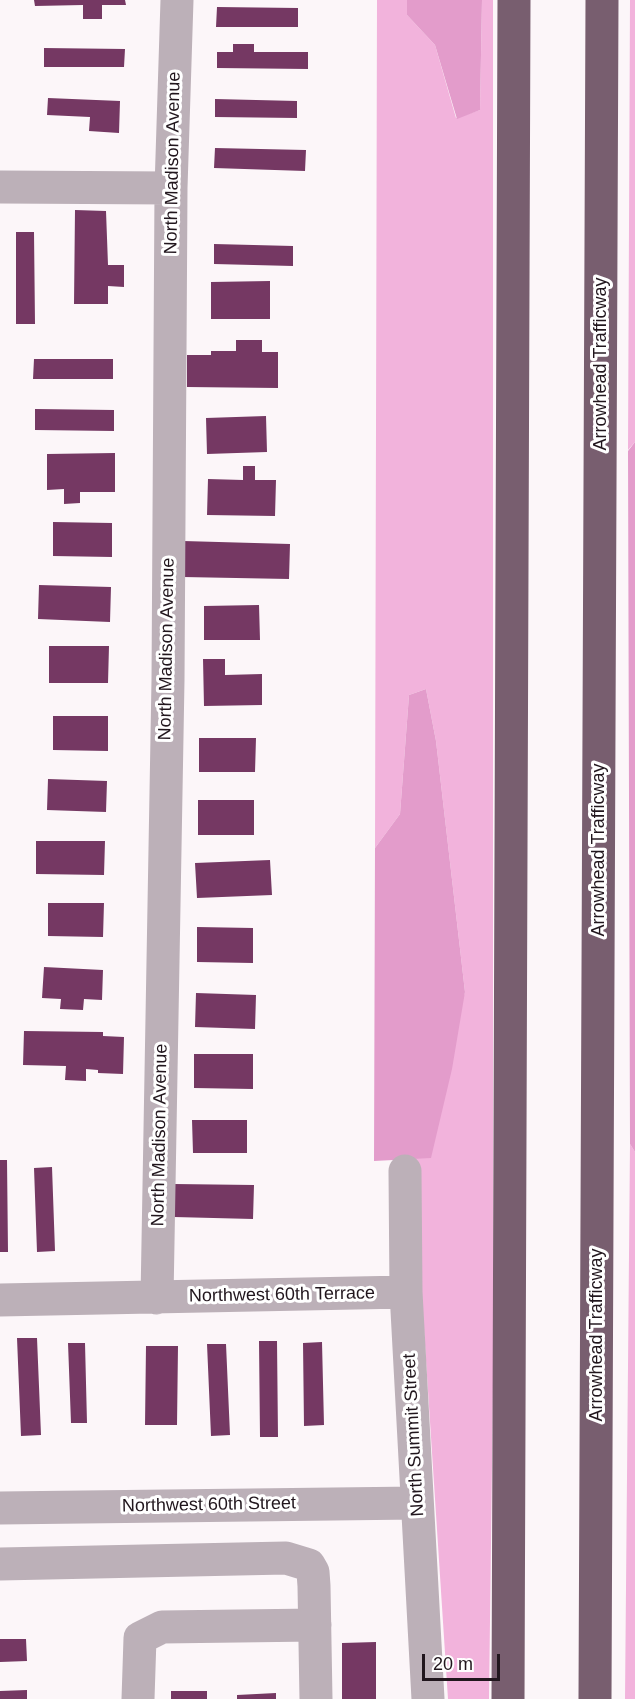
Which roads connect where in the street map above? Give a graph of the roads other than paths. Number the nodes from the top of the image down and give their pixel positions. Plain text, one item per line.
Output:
1 (177, 0) edge
2 (514, 0) edge
3 (602, 0) edge
4 (0, 188) edge
5 (171, 188) junction
6 (405, 1171) dead end
7 (406, 1292) junction
8 (157, 1298) junction
9 (0, 1300) edge
10 (417, 1503) junction
11 (0, 1508) edge
12 (0, 1564) edge
13 (315, 1625) junction
14 (138, 1699) edge
15 (316, 1699) edge
16 (428, 1699) edge
17 (508, 1699) edge
18 (595, 1699) edge

1 - 5 street, North Madison Avenue
2 - 17 highway
3 - 18 highway, Arrowhead Trafficway
4 - 5 street
5 - 8 street, North Madison Avenue
6 - 7 street, North Summit Street
7 - 8 street, Northwest 60th Terrace
7 - 10 street, North Summit Street
8 - 9 street, Northwest 60th Terrace
10 - 11 street, Northwest 60th Street
10 - 16 street, North Summit Street
12 - 13 street
13 - 14 street
13 - 15 street

